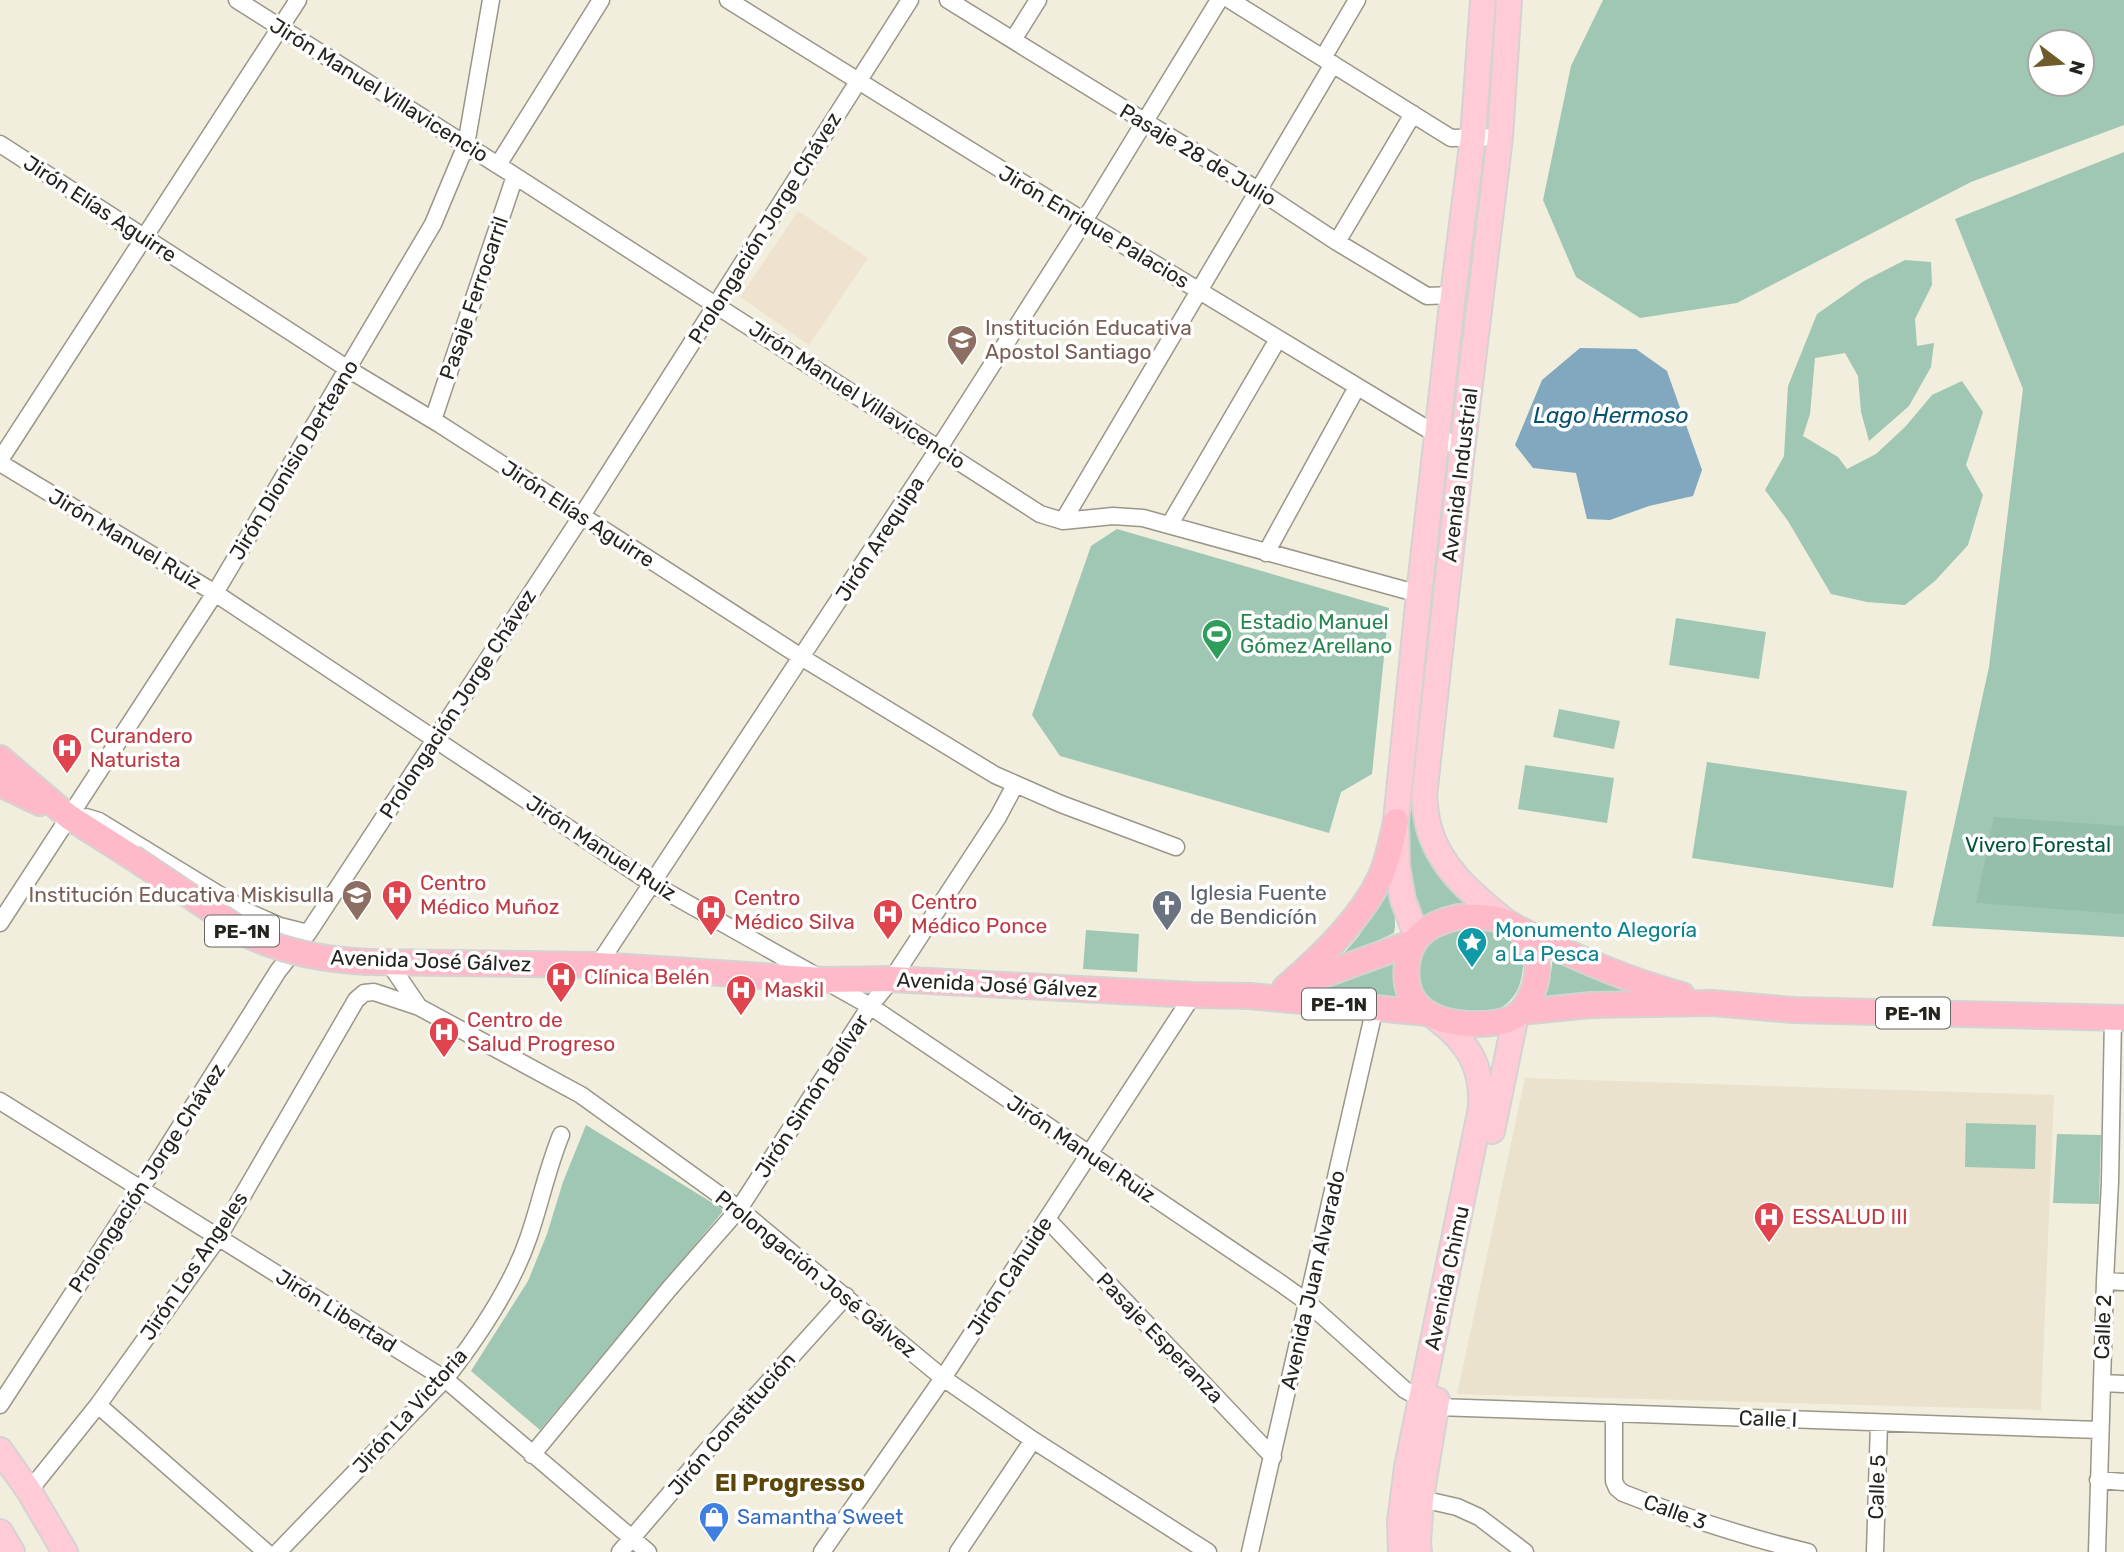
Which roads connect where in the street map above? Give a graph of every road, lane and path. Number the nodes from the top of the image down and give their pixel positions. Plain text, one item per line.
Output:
1 (237, 0) edge
2 (298, 0) edge
3 (491, 0) edge
4 (601, 0) edge
5 (728, 0) edge
6 (910, 0) edge
7 (948, 0) edge
8 (1038, 0) edge
9 (1219, 0) edge
10 (1230, 0) edge
11 (1357, 0) edge
12 (1483, 0) edge
13 (1509, 0) edge
14 (281, 27) junction
15 (1013, 40) junction
16 (1328, 61) junction
17 (858, 82) junction
18 (1413, 114) junction
19 (1144, 121) junction
20 (1473, 137) junction
21 (1500, 137) junction
22 (0, 144) edge
23 (466, 145) junction
24 (498, 165) junction
25 (515, 176) junction
26 (1258, 190) junction
27 (1084, 222) junction
28 (145, 238) junction
29 (1337, 242) junction
30 (1199, 291) junction
31 (1453, 295) junction
32 (716, 305) junction
33 (1278, 339) junction
34 (348, 369) junction
35 (1357, 387) junction
36 (433, 420) junction
37 (1437, 435) junction
38 (939, 448) junction
39 (1462, 450) junction
40 (0, 461) edge
41 (582, 517) junction
42 (1063, 521) junction
43 (1170, 524) junction
44 (1266, 553) junction
45 (215, 593) junction
46 (1419, 594) junction
47 (802, 657) junction
48 (434, 739) junction
49 (0, 758) edge
50 (0, 784) edge
51 (1015, 785) junction
52 (72, 819) junction
53 (1396, 821) junction
54 (1176, 847) dead end
55 (652, 883) junction
56 (0, 922) edge
57 (1512, 925) junction
58 (308, 933) junction
59 (1415, 940) junction
60 (378, 962) junction
61 (598, 965) junction
62 (892, 979) junction
63 (823, 980) junction
64 (1285, 988) junction
65 (364, 993) joint
66 (1193, 995) junction
67 (1250, 996) junction
68 (1713, 1003) junction
69 (870, 1006) junction
70 (419, 1007) junction
71 (1375, 1007) junction
72 (1518, 1014) junction
73 (1432, 1016) junction
74 (2118, 1018) edge
75 (2117, 1082) edge
76 (0, 1101) edge
77 (561, 1135) dead end
78 (1088, 1155) junction
79 (2117, 1182) edge
80 (141, 1189) junction
81 (739, 1209) junction
82 (1047, 1219) junction
83 (218, 1238) junction
84 (2105, 1281) junction
85 (2124, 1282) edge
86 (846, 1296) junction
87 (1307, 1302) junction
88 (943, 1378) junction
89 (445, 1379) junction
90 (2102, 1383) junction
91 (2124, 1384) edge
92 (1429, 1404) junction
93 (0, 1405) edge
94 (98, 1405) junction
95 (1614, 1413) junction
96 (1879, 1423) junction
97 (2100, 1430) junction
98 (1033, 1440) junction
99 (0, 1450) edge
100 (532, 1455) junction
101 (1273, 1457) junction
102 (2098, 1480) junction
103 (2124, 1482) edge
104 (29, 1491) junction
105 (1412, 1497) junction
106 (0, 1532) edge
107 (632, 1539) junction
108 (12, 1552) edge
109 (65, 1552) edge
110 (266, 1552) edge
111 (278, 1552) edge
112 (620, 1552) edge
113 (648, 1552) edge
114 (821, 1552) edge
115 (958, 1552) edge
116 (1208, 1552) edge
117 (1250, 1552) edge
118 (1401, 1552) edge
119 (1419, 1552) edge
120 (1525, 1552) edge
121 (1808, 1552) edge
122 (1875, 1552) edge
123 (2097, 1552) edge

1 - 14 street, Jirón Manuel Villavicencio
2 - 14 street
3 - 23 street, Jirón Dionisio Derteano
4 - 24 street
5 - 17 street, Jirón Enrique Palacios
6 - 17 street, Prolongación Jorge Chávez
7 - 15 street, Pasaje 28 de Julio
8 - 15 street
9 - 19 street, Jirón Arequipa
10 - 16 street
11 - 16 street
12 - 20 main road, Avenida Industrial
13 - 21 main road, Avenida Industrial
14 - 23 street, Jirón Manuel Villavicencio
14 - 28 street
15 - 19 street, Pasaje 28 de Julio
16 - 18 street
16 - 26 street
17 - 27 street, Jirón Enrique Palacios
17 - 32 street, Prolongación Jorge Chávez
18 - 20 street
18 - 29 street
19 - 26 street, Pasaje 28 de Julio
19 - 27 street, Jirón Arequipa
20 - 21 street
20 - 31 main road, Avenida Industrial
21 - 39 main road, Avenida Industrial
22 - 28 street, Jirón Elías Aguirre
23 - 24 street, Jirón Manuel Villavicencio
23 - 34 street, Jirón Dionisio Derteano
24 - 25 street, Jirón Manuel Villavicencio
25 - 32 street, Jirón Manuel Villavicencio
25 - 36 street, Pasaje Ferrocarril
26 - 29 street, Pasaje 28 de Julio
26 - 30 street
27 - 30 street, Jirón Enrique Palacios
27 - 38 street, Jirón Arequipa
28 - 34 street, Jirón Elías Aguirre
28 - 40 street
29 - 31 street, Pasaje 28 de Julio
30 - 33 street, Jirón Enrique Palacios
30 - 42 street
31 - 37 main road, Avenida Industrial
32 - 38 street, Jirón Manuel Villavicencio
32 - 41 street, Prolongación Jorge Chávez
33 - 35 street, Jirón Enrique Palacios
33 - 43 street
34 - 36 street, Jirón Elías Aguirre
34 - 45 street, Jirón Dionisio Derteano
35 - 37 street, Jirón Enrique Palacios
35 - 44 street
36 - 41 street, Jirón Elías Aguirre
37 - 39 street, Jirón Enrique Palacios
37 - 46 main road, Avenida Industrial
38 - 42 street, Jirón Manuel Villavicencio
38 - 47 street, Jirón Arequipa
39 - 57 main road, Avenida Industrial
40 - 45 street, Jirón Manuel Ruiz
41 - 47 street, Jirón Elías Aguirre
41 - 48 street, Prolongación Jorge Chávez
42 - 43 street, Jirón Manuel Villavicencio
43 - 44 street, Jirón Manuel Villavicencio
44 - 46 street, Jirón Manuel Villavicencio
45 - 48 street, Jirón Manuel Ruiz
45 - 52 street, Jirón Dionisio Derteano
46 - 53 main road, Avenida Industrial
47 - 51 street, Jirón Elías Aguirre
47 - 55 street, Jirón Arequipa
48 - 55 street, Jirón Manuel Ruiz
48 - 58 street, Prolongación Jorge Chávez
49 - 52 highway, Avenida José Gálvez / PE-1N
50 - 52 highway, Avenida José Gálvez / PE-1N
51 - 54 street, Jirón Elías Aguirre
51 - 62 street, Jirón Simón Bolívar
52 - 56 street, Jirón Dionisio Derteano
52 - 58 street
52 - 60 highway, Avenida José Gálvez / PE-1N, bridge
53 - 59 main road, Avenida Industrial
53 - 64 highway
55 - 61 street, Jirón Arequipa
55 - 63 street, Jirón Manuel Ruiz
57 - 59 highway, PE-1N
57 - 68 highway, PE-1N
57 - 72 highway
58 - 80 street, Prolongación Jorge Chávez
59 - 64 highway, Avenida José Gálvez / PE-1N
59 - 73 highway
60 - 61 highway, Avenida José Gálvez / PE-1N
60 - 70 street, Prolongación José Gálvez
61 - 63 highway, Avenida José Gálvez / PE-1N
62 - 63 highway, Avenida José Gálvez / PE-1N
62 - 66 highway, Avenida José Gálvez / PE-1N
62 - 69 street, Jirón Simón Bolívar
63 - 69 street, Jirón Manuel Ruiz
64 - 67 highway, Avenida José Gálvez / PE-1N
65 - 70 street, Prolongación José Gálvez
65 - 83 street, Jirón Los Angeles
66 - 67 highway, Avenida José Gálvez / PE-1N
66 - 78 street, Jirón Cahuide
67 - 71 highway, Avenida José Gálvez / PE-1N
68 - 72 highway, PE-1N
68 - 74 highway, PE-1N
69 - 78 street, Jirón Manuel Ruiz
69 - 81 street, Jirón Simón Bolívar
70 - 81 street, Prolongación José Gálvez
71 - 73 highway, Avenida José Gálvez / PE-1N
71 - 87 street, Avenida Juan Alvarado
72 - 73 highway, PE-1N
72 - 92 main road, Avenida Chimu
73 - 92 main road, Avenida Chimu
74 - 75 street, Calle 2
75 - 79 street, Calle 2
76 - 80 street, Jirón Libertad
77 - 89 street, Jirón La Victoria
78 - 82 street, Jirón Cahuide
78 - 87 street, Jirón Manuel Ruiz
79 - 84 street, Calle 2
80 - 83 street, Jirón Libertad
80 - 93 street, Prolongación Jorge Chávez
81 - 86 street, Prolongación José Gálvez
81 - 100 street, Jirón Simón Bolívar
82 - 88 street, Jirón Cahuide
82 - 101 street, Pasaje Esperanza
83 - 89 street, Jirón Libertad
83 - 94 street, Jirón Los Angeles
84 - 85 street
84 - 90 street, Calle 2
86 - 88 street, Prolongación José Gálvez
86 - 107 street, Jirón Constitución
87 - 92 street, Jirón Manuel Ruiz
87 - 101 street, Avenida Juan Alvarado
88 - 98 street, Prolongación José Gálvez
88 - 114 street, Jirón Cahuide
89 - 100 street, Jirón Libertad
89 - 111 street, Jirón La Victoria
90 - 91 street
90 - 97 street, Calle 2
92 - 95 street, Calle I
92 - 105 main road, Avenida Chimu
94 - 104 street, Jirón Los Angeles
94 - 110 street
95 - 96 street, Calle I
95 - 121 street, Calle 3
96 - 97 street, Calle I
96 - 122 street, Calle 5
97 - 102 street, Calle 2
98 - 115 street
98 - 116 street, Prolongación José Gálvez
99 - 104 main road
100 - 107 street, Jirón Libertad
101 - 117 street, Avenida Juan Alvarado
102 - 103 street
102 - 123 street, Calle 2
104 - 109 main road
105 - 118 main road, Avenida Chimu
105 - 119 main road, Avenida Chimu
105 - 120 street
106 - 108 main road
107 - 112 street, Jirón Constitución
107 - 113 street, Jirón Libertad

